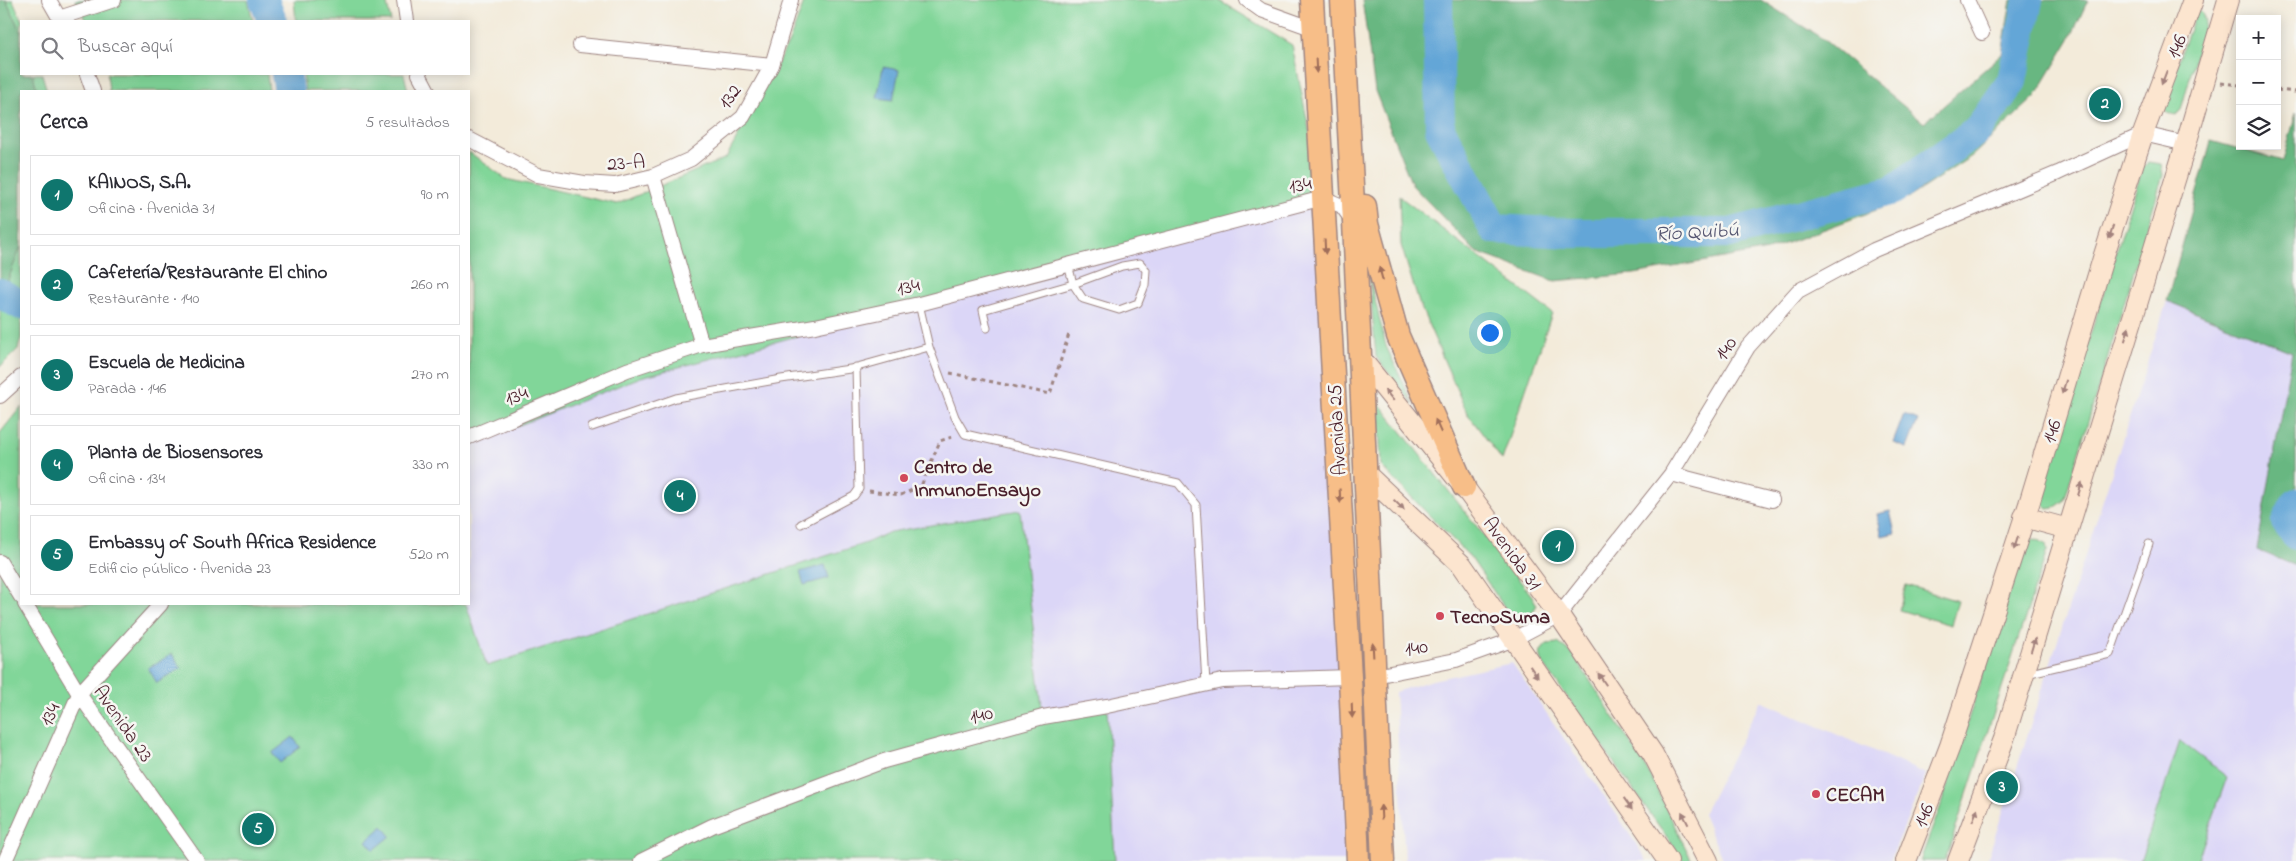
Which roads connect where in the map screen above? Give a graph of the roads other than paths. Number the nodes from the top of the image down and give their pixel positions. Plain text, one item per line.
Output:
1 (49, 0) edge
2 (114, 0) edge
3 (404, 0) edge
4 (791, 0) edge
5 (1247, 0) edge
6 (1312, 0) edge
7 (1342, 0) edge
8 (1967, 0) edge
9 (2193, 0) edge
10 (2228, 0) edge
11 (60, 19) edge
12 (407, 20) edge
13 (1314, 29) junction
14 (1982, 33) dead end
15 (580, 45) dead end
16 (772, 65) junction
17 (87, 75) edge
18 (420, 75) edge
19 (94, 90) edge
20 (427, 90) edge
21 (1346, 91) junction
22 (2143, 134) junction
23 (470, 140) edge
24 (2186, 144) junction
25 (653, 176) junction
26 (1322, 198) junction
27 (1354, 222) junction
28 (1068, 264) junction
29 (1073, 284) junction
30 (919, 304) junction
31 (987, 328) dead end
32 (702, 345) junction
33 (929, 347) junction
34 (1361, 360) junction
35 (856, 367) junction
36 (20, 377) edge
37 (0, 396) edge
38 (592, 427) dead end
39 (1336, 430) junction
40 (470, 437) edge
41 (1364, 472) junction
42 (1672, 474) junction
43 (1464, 487) junction
44 (1772, 500) dead end
45 (2024, 517) junction
46 (801, 524) dead end
47 (2068, 529) junction
48 (2149, 544) dead end
49 (0, 562) edge
50 (20, 595) edge
51 (26, 605) edge
52 (160, 605) edge
53 (1559, 615) junction
54 (1512, 640) junction
55 (2024, 675) junction
56 (1375, 676) junction
57 (1350, 677) junction
58 (1206, 684) junction
59 (79, 694) junction
60 (5, 861) edge
61 (197, 861) edge
62 (641, 861) edge
63 (1358, 861) edge
64 (1383, 861) edge
65 (1668, 861) edge
66 (1708, 861) edge
67 (1906, 861) edge
68 (1958, 861) edge

1 - 11 street
2 - 11 street
3 - 12 street
4 - 16 street, 132
5 - 13 street
6 - 13 main road, Avenida 25
7 - 21 main road, Avenida 25
8 - 14 street
9 -> 22 street, 146
10 - 24 street, 146
13 -> 26 main road, Avenida 25
15 - 16 street
16 - 25 street, 132
17 - 19 street
18 - 20 street
21 - 27 main road, Avenida 25
43 -> 21 main road
22 - 24 street
22 - 42 street, 140
22 -> 45 street, 146
23 - 25 street, 23-A
47 -> 24 street, 146
25 - 32 street, 23-A
26 - 27 street, 134
26 - 28 street, 134
26 -> 39 main road, Avenida 25
27 - 34 main road, Avenida 25
28 - 29 lane
28 - 30 street, 134
29 - 29 lane
29 - 31 lane
30 - 32 street, 134
30 - 33 lane
32 - 40 street, 134
33 - 35 lane
33 - 58 lane
34 - 41 main road, Avenida 25
43 -> 34 street, Avenida 31
35 - 38 lane
35 - 46 lane
36 - 37 street
39 - 41 main road
39 -> 57 main road, Avenida 25
41 -> 54 street
56 -> 41 main road, Avenida 25
42 - 44 street
42 - 53 street, 140
43 - 53 street, Avenida 31
45 - 47 street
45 -> 67 street, 146
55 -> 47 street, 146
48 - 55 lane
49 - 50 street
51 - 59 street, Avenida 23
52 - 59 street, 134
53 - 54 street, 140
66 -> 53 street, Avenida 31
54 - 56 street, 140
54 -> 65 street
68 -> 55 street, 146
64 -> 56 main road, Avenida 25
57 - 58 street, 140
57 -> 63 main road, Avenida 25
58 - 62 street, 140
59 - 60 street, 134
59 - 61 street, Avenida 23

